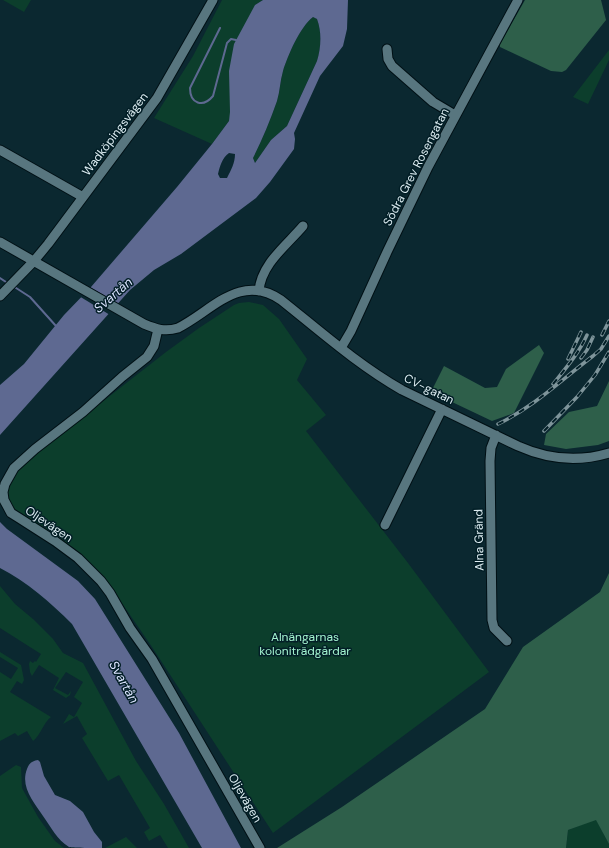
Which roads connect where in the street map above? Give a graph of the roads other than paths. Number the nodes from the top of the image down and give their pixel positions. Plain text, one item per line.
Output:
1 (213, 0) edge
2 (518, 0) edge
3 (387, 49) dead end
4 (455, 115) junction
5 (0, 150) edge
6 (83, 197) junction
7 (303, 226) dead end
8 (0, 242) edge
9 (34, 261) junction
10 (260, 291) junction
11 (0, 296) edge
12 (158, 329) junction
13 (341, 348) junction
14 (442, 409) junction
15 (496, 435) junction
16 (609, 453) edge
17 (385, 525) dead end
18 (506, 641) dead end
19 (260, 848) edge

1 - 6 street, Wadköpingsvägen
2 - 4 street, Södra Grev Rosengatan
3 - 4 street
4 - 13 street, Södra Grev Rosengatan
5 - 6 street
6 - 9 street, Wadköpingsvägen
7 - 10 street
8 - 9 street
9 - 11 street, Wadköpingsvägen
9 - 12 street
10 - 12 street
10 - 13 street, CV-gatan
12 - 19 street, Oljevägen
13 - 14 street, CV-gatan
14 - 15 street, CV-gatan
14 - 17 street
15 - 16 street, CV-gatan
15 - 18 street, Alna Gränd

